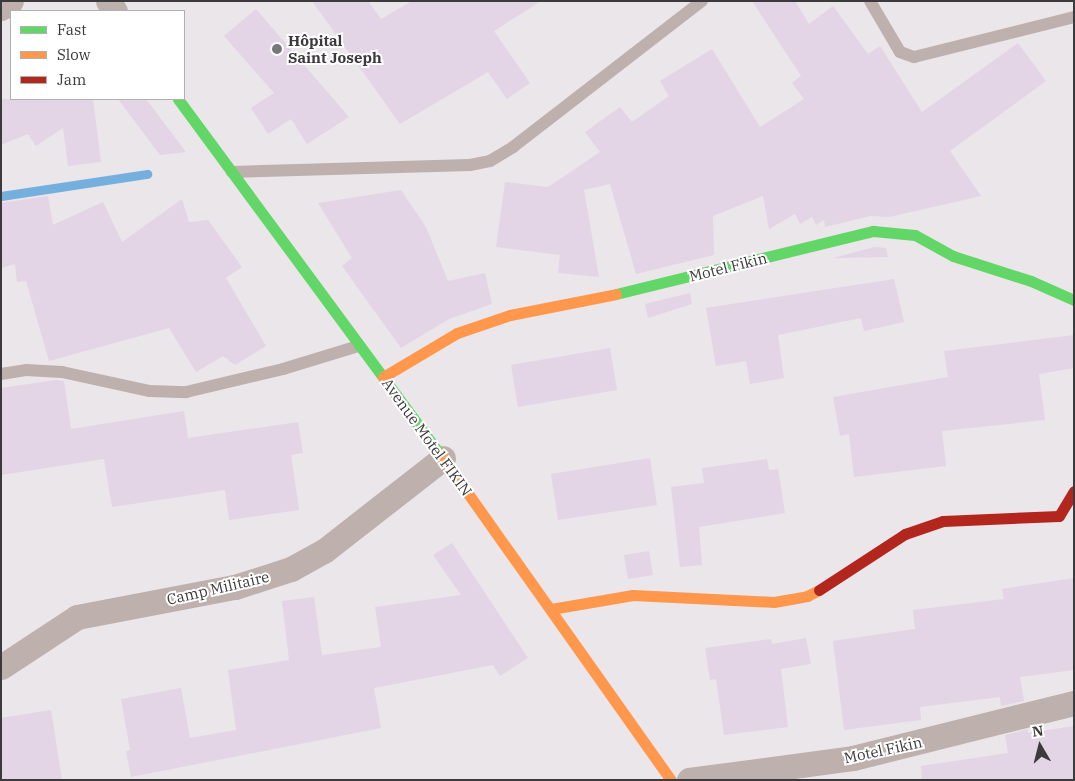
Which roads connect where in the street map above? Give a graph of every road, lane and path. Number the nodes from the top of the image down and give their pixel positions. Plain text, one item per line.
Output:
1 (10, 1) edge
2 (702, 1) edge
3 (870, 1) edge
4 (1, 8) edge
5 (1074, 17) edge
6 (179, 100) edge
7 (230, 172) junction
8 (1074, 300) edge
9 (358, 346) junction
10 (1, 374) edge
11 (383, 377) junction
12 (443, 458) junction
13 (1074, 491) edge
14 (1066, 518) edge
15 (551, 609) junction
16 (1, 667) edge
17 (1074, 703) edge
18 (671, 780) edge
19 (689, 780) edge

1 - 4 street
2 - 7 lane
3 - 5 lane
6 - 7 street, Avenue Motel FIKIN
7 - 9 street, Avenue Motel FIKIN
8 - 11 street, Motel Fikin
9 - 10 lane
9 - 11 street, Avenue Motel FIKIN
11 - 12 street, Avenue Motel FIKIN
12 - 15 street, Avenue Motel FIKIN
12 - 16 street, Camp Militaire
13 - 14 street
14 - 15 street
15 - 18 street, Avenue Motel FIKIN
17 - 19 street, Motel Fikin

